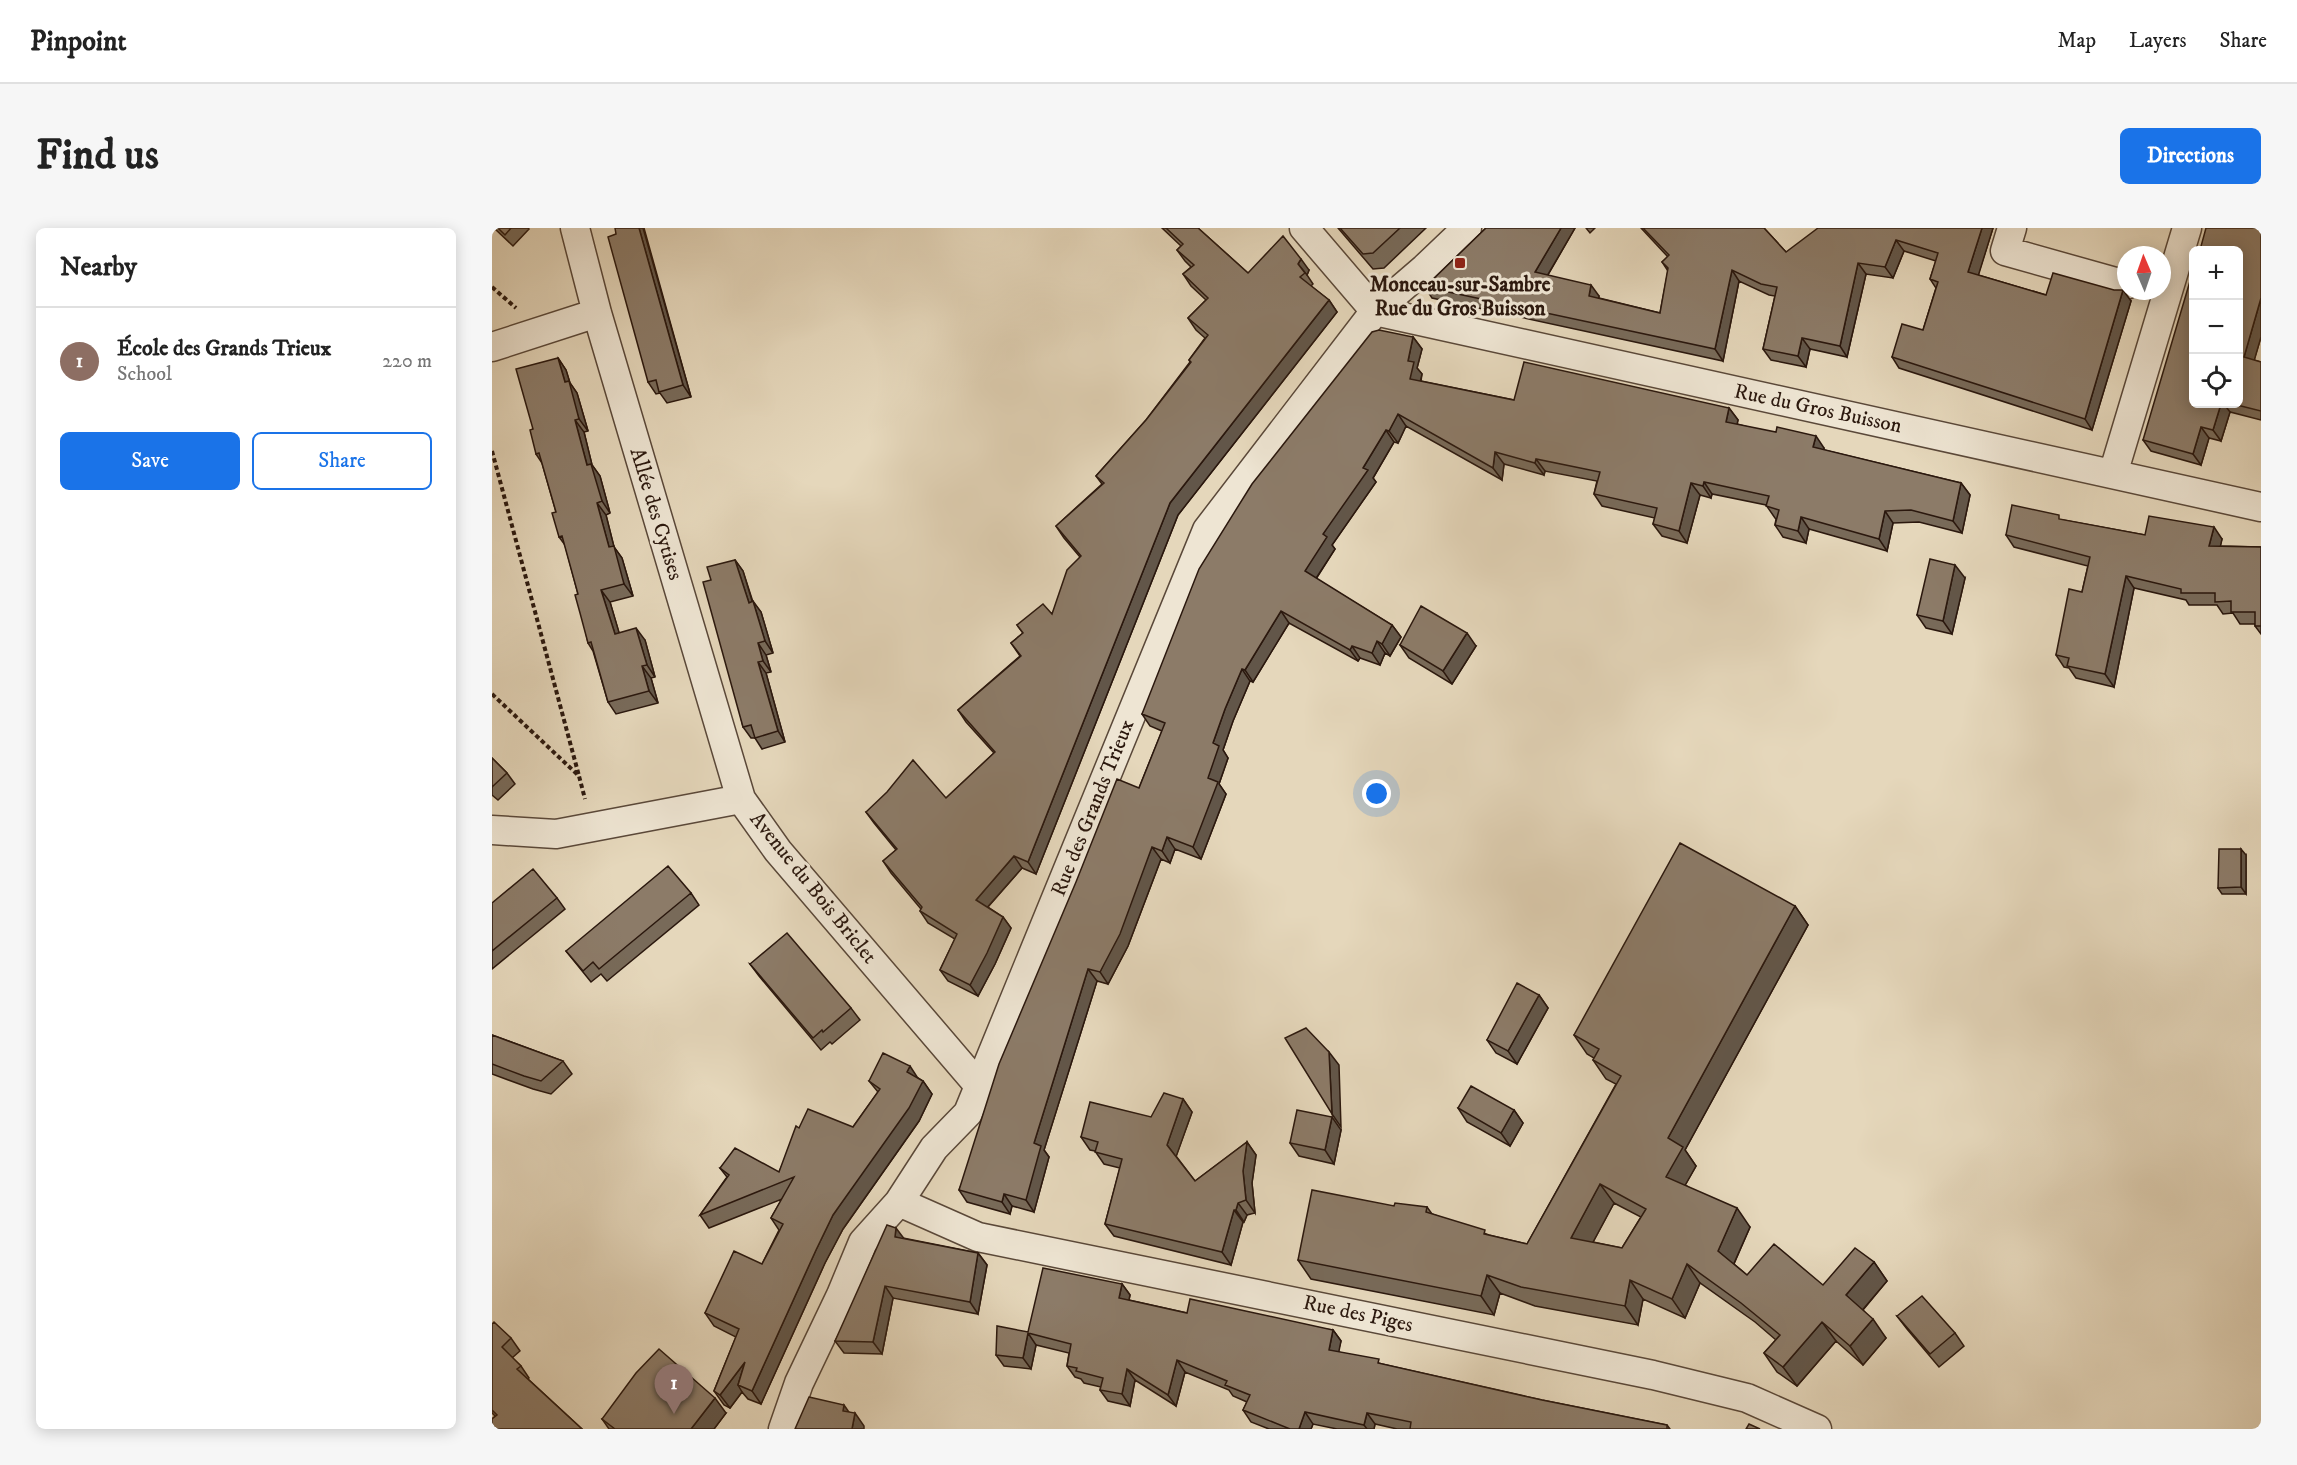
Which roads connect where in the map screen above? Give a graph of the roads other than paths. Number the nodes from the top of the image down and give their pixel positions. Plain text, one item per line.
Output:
1 (575, 228) edge
2 (1304, 228) edge
3 (1467, 228) edge
4 (2012, 228) edge
5 (2187, 228) edge
6 (2171, 263) edge
7 (2117, 282) edge
8 (2156, 300) edge
9 (1375, 311) junction
10 (597, 313) junction
11 (492, 347) edge
12 (2113, 474) junction
13 (2261, 507) edge
14 (741, 799) junction
15 (492, 830) edge
16 (980, 1087) junction
17 (899, 1202) junction
18 (783, 1429) edge
19 (1817, 1429) edge

1 - 10 street, Allée des Cytises
2 - 9 street
3 - 9 street, Rue des Grands Trieux
4 - 7 street
5 - 6 street
8 - 12 street
9 - 12 street, Rue du Gros Buisson
9 - 16 street, Rue des Grands Trieux
10 - 11 street
10 - 14 street, Allée des Cytises
12 - 13 street, Rue du Gros Buisson
14 - 15 street, Avenue du Bois Briclet
14 - 16 street, Avenue du Bois Briclet
16 - 17 street, Rue des Grands Trieux
17 - 18 street, Rue des Grands Trieux
17 - 19 street, Rue des Piges

